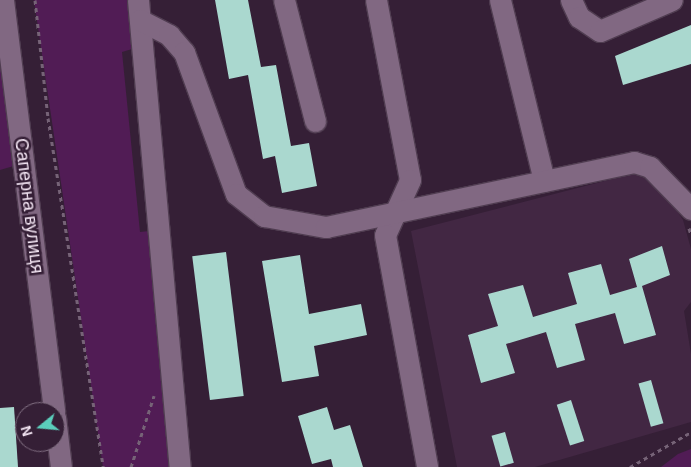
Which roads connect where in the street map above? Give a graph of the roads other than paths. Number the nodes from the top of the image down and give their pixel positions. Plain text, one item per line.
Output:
1 (4, 0) edge
2 (284, 0) edge
3 (376, 0) edge
4 (500, 0) edge
5 (571, 0) edge
6 (672, 0) edge
7 (139, 10) edge
8 (315, 121) dead end
9 (544, 180) junction
10 (691, 209) edge
11 (393, 212) junction
12 (53, 402) edge
13 (59, 452) edge
14 (183, 466) edge
15 (61, 467) edge
16 (427, 467) edge

1 - 12 street, Саперна вулиця
2 - 8 street
3 - 11 street
4 - 9 street
5 - 6 street
7 - 11 street
7 - 14 street
9 - 10 street
9 - 11 street
11 - 16 street
13 - 15 street

